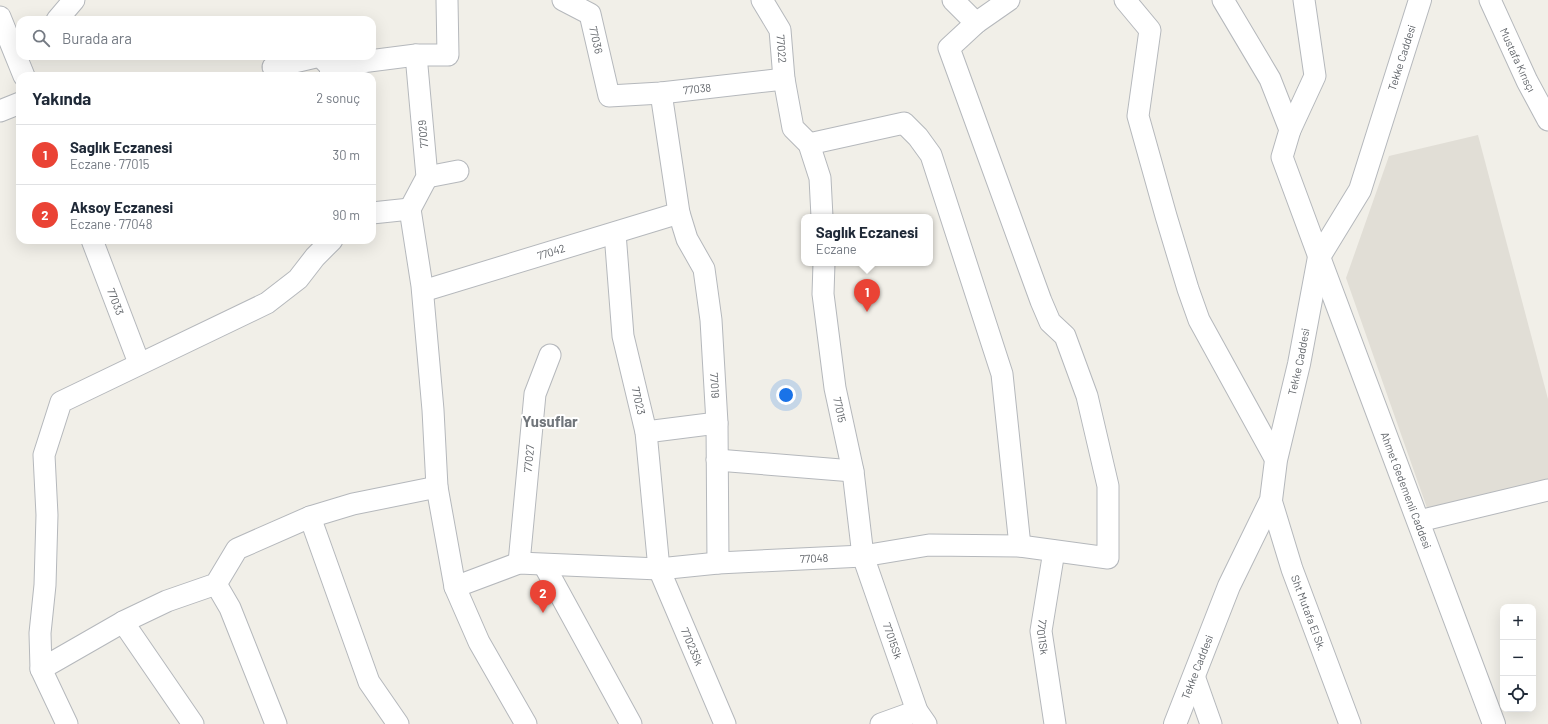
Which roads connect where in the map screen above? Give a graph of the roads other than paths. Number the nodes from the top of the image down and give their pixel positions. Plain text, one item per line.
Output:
1 (74, 0) edge
2 (447, 0) edge
3 (563, 0) edge
4 (762, 0) edge
5 (953, 0) edge
6 (1009, 0) edge
7 (1124, 0) edge
8 (1223, 0) edge
9 (1304, 0) edge
10 (1420, 0) edge
11 (1490, 0) edge
12 (60, 16) edge
13 (0, 17) edge
14 (976, 23) junction
15 (16, 50) edge
16 (416, 55) junction
17 (376, 60) edge
18 (376, 60) edge
19 (327, 66) edge
20 (273, 67) dead end
21 (784, 79) junction
22 (661, 93) junction
23 (609, 96) joint
24 (16, 105) edge
25 (0, 111) edge
26 (1548, 120) edge
27 (1290, 130) junction
28 (809, 144) junction
29 (458, 171) dead end
30 (427, 177) junction
31 (410, 209) junction
32 (376, 213) edge
33 (679, 213) junction
34 (822, 214) edge
35 (615, 233) junction
36 (94, 244) edge
37 (328, 244) edge
38 (1319, 257) junction
39 (824, 266) edge
40 (423, 291) junction
41 (550, 355) dead end
42 (139, 363) junction
43 (717, 423) junction
44 (646, 432) junction
45 (717, 460) junction
46 (1276, 460) junction
47 (853, 471) junction
48 (436, 487) junction
49 (1548, 490) edge
50 (1271, 500) junction
51 (310, 517) junction
52 (1418, 521) junction
53 (1020, 546) junction
54 (1054, 551) junction
55 (863, 556) junction
56 (519, 563) junction
57 (718, 563) junction
58 (544, 565) junction
59 (659, 570) junction
60 (216, 584) junction
61 (455, 586) junction
62 (122, 622) junction
63 (41, 669) junction
64 (1194, 676) junction
65 (922, 717) edge
66 (67, 724) edge
67 (193, 724) edge
68 (276, 724) edge
69 (398, 724) edge
70 (526, 724) edge
71 (631, 724) edge
72 (725, 724) edge
73 (881, 724) edge
74 (1055, 724) edge
75 (1175, 724) edge
76 (1211, 724) edge
77 (1350, 724) edge
78 (1494, 724) edge

1 - 12 street
2 - 16 street
3 - 23 street, 77036
4 - 21 street, 77022
5 - 14 street
6 - 14 street
7 - 46 street
8 - 27 street
9 - 27 street
10 - 38 street, Tekke Caddesi
11 - 26 street, Mustafa Kırısçı
13 - 15 street
14 - 54 street, 77048
16 - 18 street
16 - 30 street, 77029
17 - 19 street
19 - 20 street
21 - 22 street, 77038
21 - 28 street
22 - 23 street, 77038
22 - 33 street, 77019
24 - 25 street
27 - 38 street
28 - 34 street
28 - 53 street
29 - 30 street
30 - 31 street
31 - 32 street
31 - 40 street
33 - 35 street, 77042
33 - 43 street, 77019
35 - 40 street, 77042
35 - 44 street, 77023
36 - 42 street, 77033
37 - 42 street
38 - 46 street, Tekke Caddesi
38 - 52 street, Ahmet Gedemenli Caddesi
39 - 47 street, 77015
40 - 48 street
41 - 56 street, 77027
42 - 63 street
43 - 44 street
43 - 45 street, 77019
44 - 59 street, 77023
45 - 47 street
45 - 57 street, 77019
46 - 50 street, Tekke Caddesi
47 - 55 street, 77015
48 - 51 street
48 - 61 street
49 - 52 street
50 - 64 street, Tekke Caddesi
50 - 77 street, Sht Mutafa El Sk.
51 - 60 street
51 - 69 street
52 - 78 street, Ahmet Gedemenli Caddesi
53 - 54 street, 77048
53 - 55 street, 77048
54 - 74 street, 77011Sk
55 - 57 street, 77048
55 - 65 street, 77015Sk
56 - 58 street, 77048
56 - 61 street
57 - 59 street, 77048
58 - 59 street, 77048
58 - 71 street
59 - 72 street, 77023Sk
60 - 62 street
60 - 68 street
61 - 70 street
62 - 63 street
62 - 67 street
63 - 66 street
64 - 75 street, Tekke Caddesi
64 - 76 street
65 - 73 street

